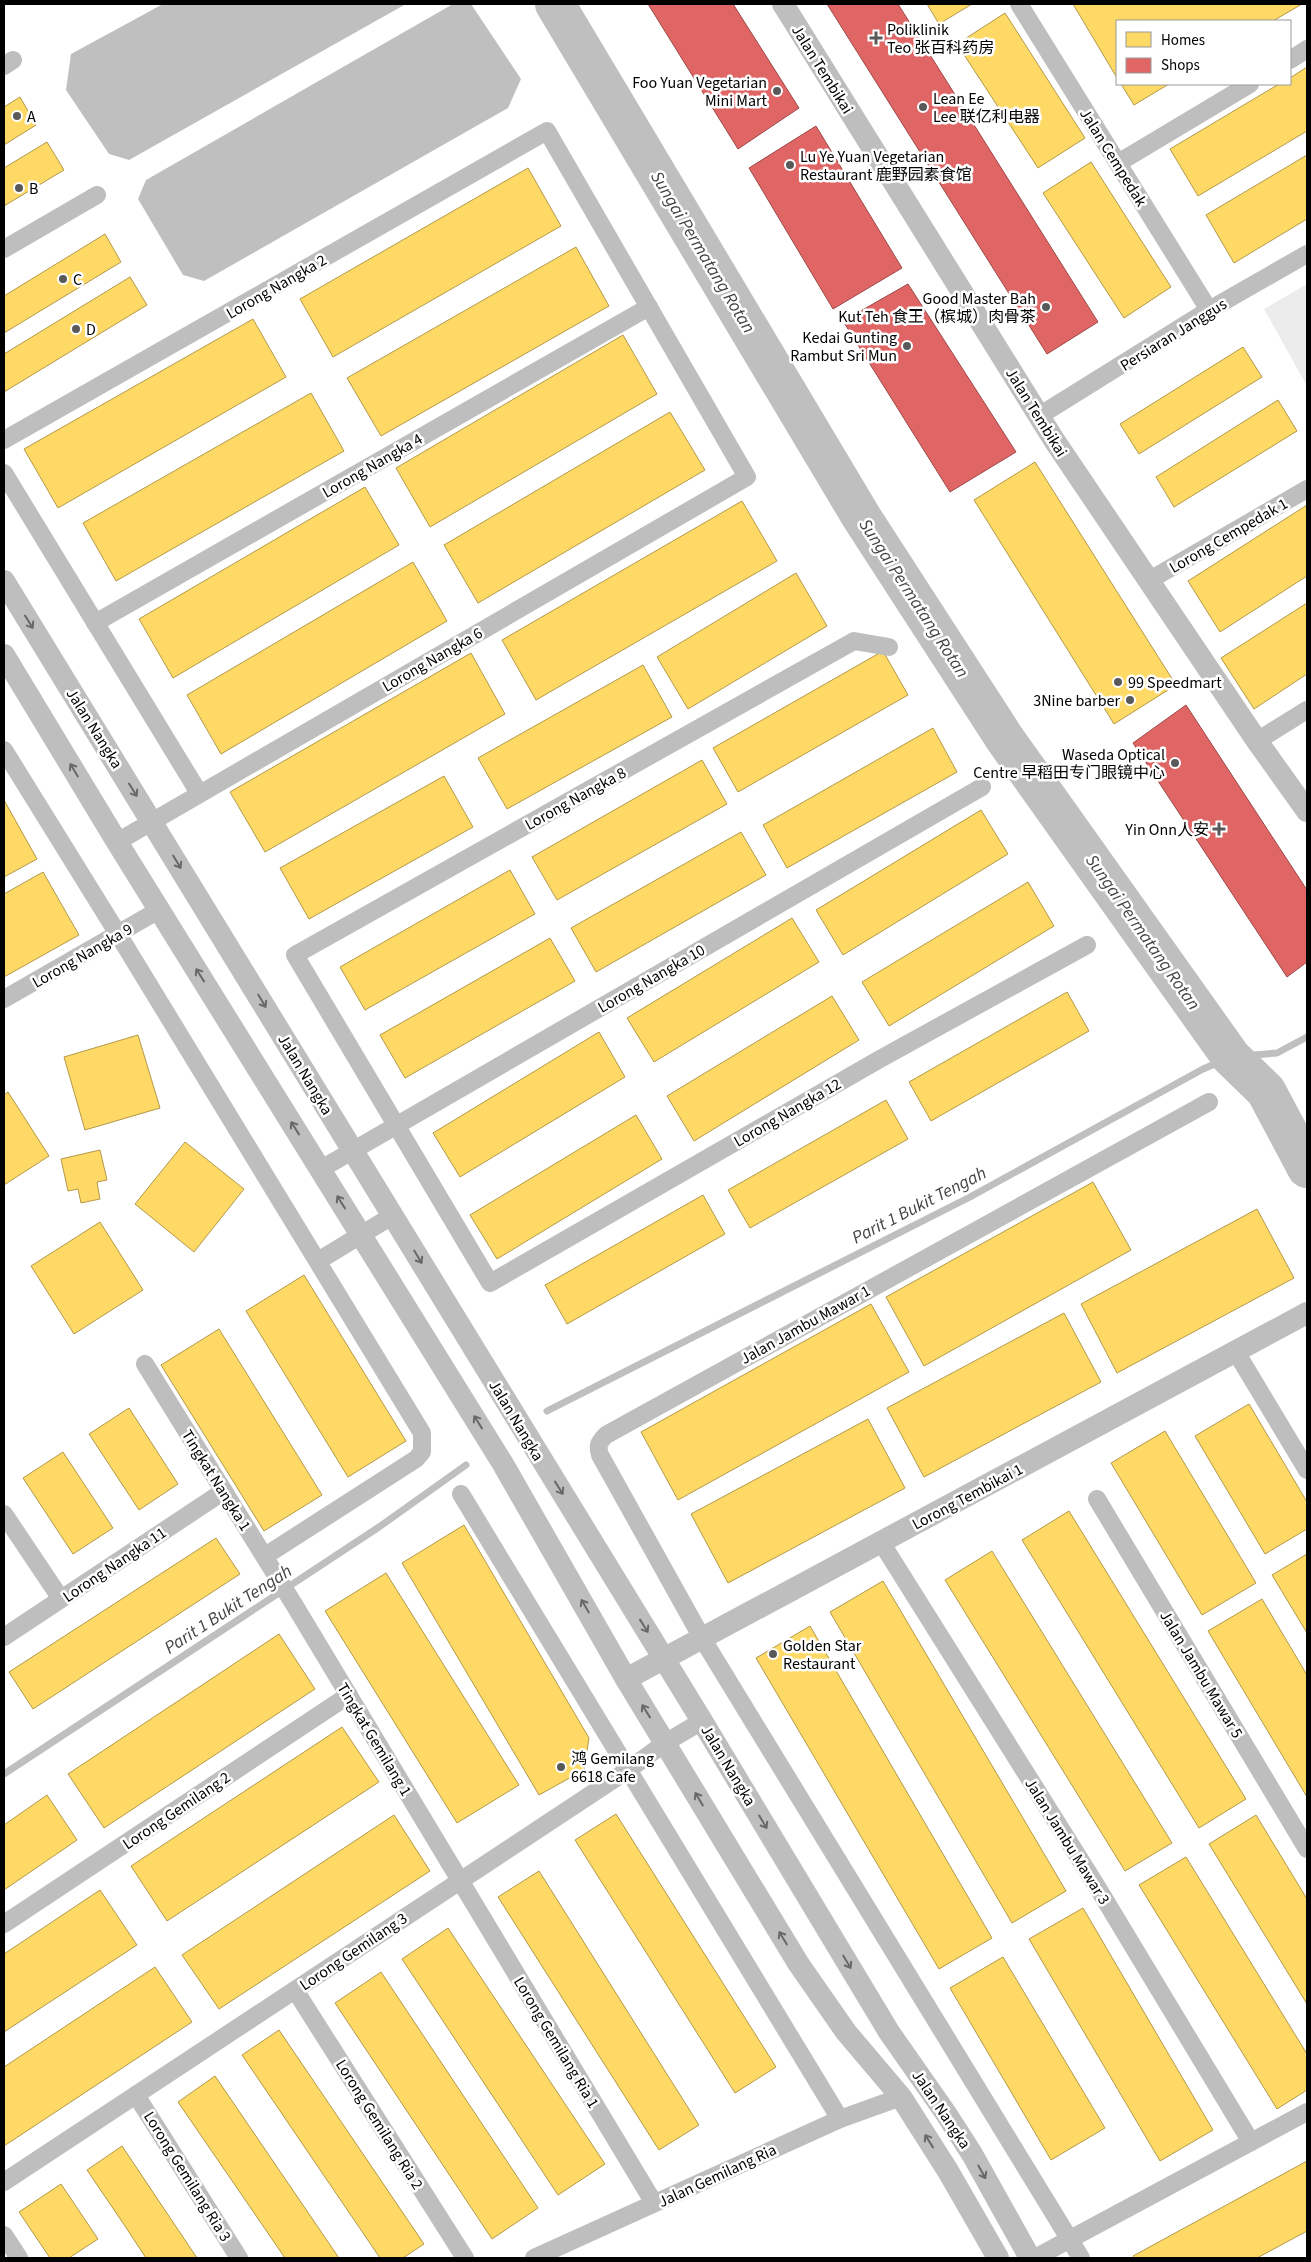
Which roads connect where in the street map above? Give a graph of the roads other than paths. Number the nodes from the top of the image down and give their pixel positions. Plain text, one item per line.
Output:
1 (783, 4) edge
2 (1019, 4) edge
3 (1307, 49) edge
4 (1291, 59) edge
5 (1248, 85) edge
6 (1118, 162) junction
7 (97, 195) dead end
8 (4, 249) edge
9 (1307, 254) edge
10 (649, 307) junction
11 (1209, 310) junction
12 (1039, 416) junction
13 (4, 440) edge
14 (4, 473) edge
15 (1307, 489) edge
16 (4, 580) edge
17 (1148, 581) junction
18 (95, 623) junction
19 (889, 646) dead end
20 (4, 654) edge
21 (1307, 710) edge
22 (1257, 740) junction
23 (7, 762) edge
24 (982, 787) dead end
25 (199, 794) junction
26 (1307, 811) edge
27 (152, 821) junction
28 (117, 842) junction
29 (159, 910) junction
30 (118, 934) junction
31 (1087, 945) dead end
32 (4, 999) edge
33 (1209, 1102) dead end
34 (397, 1126) junction
35 (353, 1150) junction
36 (320, 1169) junction
37 (392, 1216) junction
38 (361, 1234) junction
39 (315, 1256) junction
40 (1307, 1313) edge
41 (1236, 1352) junction
42 (145, 1364) dead end
43 (1307, 1470) edge
44 (224, 1491) junction
45 (461, 1494) dead end
46 (1097, 1499) dead end
47 (4, 1514) edge
48 (881, 1542) junction
49 (265, 1556) junction
50 (290, 1597) joint
51 (61, 1599) junction
52 (4, 1637) edge
53 (702, 1638) junction
54 (664, 1658) junction
55 (626, 1679) junction
56 (349, 1695) junction
57 (702, 1721) junction
58 (665, 1743) junction
59 (628, 1770) junction
60 (1307, 1849) edge
61 (460, 1880) junction
62 (4, 1924) edge
63 (295, 1990) junction
64 (136, 2095) junction
65 (901, 2097) junction
66 (1307, 2112) edge
67 (840, 2119) junction
68 (1251, 2142) junction
69 (4, 2182) edge
70 (654, 2203) junction
71 (4, 2235) edge
72 (1069, 2240) junction
73 (19, 2258) edge
74 (239, 2258) edge
75 (464, 2258) edge
76 (534, 2258) edge
77 (998, 2258) edge
78 (1030, 2258) edge
79 (1035, 2258) edge
80 (1081, 2258) edge

1 - 12 street, Jalan Tembikai
2 - 6 street, Jalan Cempedak
3 - 4 street
5 - 6 street
6 - 11 street, Jalan Cempedak
7 - 8 street
9 - 11 street, Persiaran Janggus
10 - 13 street, Lorong Nangka 2
10 - 18 street, Lorong Nangka 4
10 - 25 street, Lorong Nangka 6
11 - 12 street, Persiaran Janggus
12 - 17 street, Jalan Tembikai
14 - 18 street
15 - 17 street, Lorong Cempedak 1
16 -> 27 street, Jalan Nangka
17 - 22 street, Jalan Tembikai
18 - 25 street
19 - 34 street, Lorong Nangka 8
28 -> 20 street, Jalan Nangka
21 - 22 street
22 - 26 street, Jalan Tembikai
23 - 30 street
24 - 34 street, Lorong Nangka 10
25 - 27 street, Lorong Nangka 6
27 - 28 street, Lorong Nangka 6
27 -> 35 street, Jalan Nangka
28 - 29 street, Jalan Nangka
29 - 30 street, Lorong Nangka 9
36 -> 29 street, Jalan Nangka
30 - 32 street, Lorong Nangka 9
30 - 39 street
31 - 34 street, Lorong Nangka 12
33 - 53 street, Jalan Jambu Mawar 1
34 - 35 street, Lorong Nangka 10
35 - 36 street, Lorong Nangka 10
35 - 37 street, Jalan Nangka
38 -> 36 street, Jalan Nangka
37 - 38 street
37 -> 54 street, Jalan Nangka
38 - 39 street
55 -> 38 street, Jalan Nangka
39 - 49 street
40 - 41 street, Lorong Tembikai 1
41 - 43 street
41 - 48 street, Lorong Tembikai 1
42 - 44 street, Tingkat Nangka 1
44 - 49 street, Tingkat Nangka 1
44 - 51 street, Lorong Nangka 11
45 - 59 street
46 - 60 street, Jalan Jambu Mawar 5
47 - 51 street
48 - 53 street, Lorong Tembikai 1
48 - 68 street, Jalan Jambu Mawar 3
49 - 50 street, Tingkat Nangka 1
50 - 56 street, Tingkat Gemilang 1
51 - 52 street, Lorong Nangka 11
53 - 54 street, Lorong Tembikai 1
53 - 72 street
54 - 55 street, Lorong Tembikai 1
54 - 57 street, Jalan Nangka
58 -> 55 street, Jalan Nangka
56 - 61 street, Tingkat Gemilang 1
56 - 62 street, Lorong Gemilang 2
57 - 58 street, Lorong Gemilang 3
57 -> 78 street, Jalan Nangka
58 - 59 street, Lorong Gemilang 3
65 -> 58 street, Jalan Nangka
59 - 61 street, Lorong Gemilang 3
59 - 67 street
61 - 63 street, Lorong Gemilang 3
61 - 70 street, Lorong Gemilang Ria 1
63 - 64 street, Lorong Gemilang 3
63 - 75 street, Lorong Gemilang Ria 2
64 - 69 street, Lorong Gemilang 3
64 - 74 street, Lorong Gemilang Ria 3
65 - 67 street, Jalan Gemilang Ria
77 -> 65 street, Jalan Nangka
66 - 68 street
67 - 70 street, Jalan Gemilang Ria
68 - 72 street
70 - 76 street, Jalan Gemilang Ria
71 - 73 street
72 - 79 street
72 - 80 street

